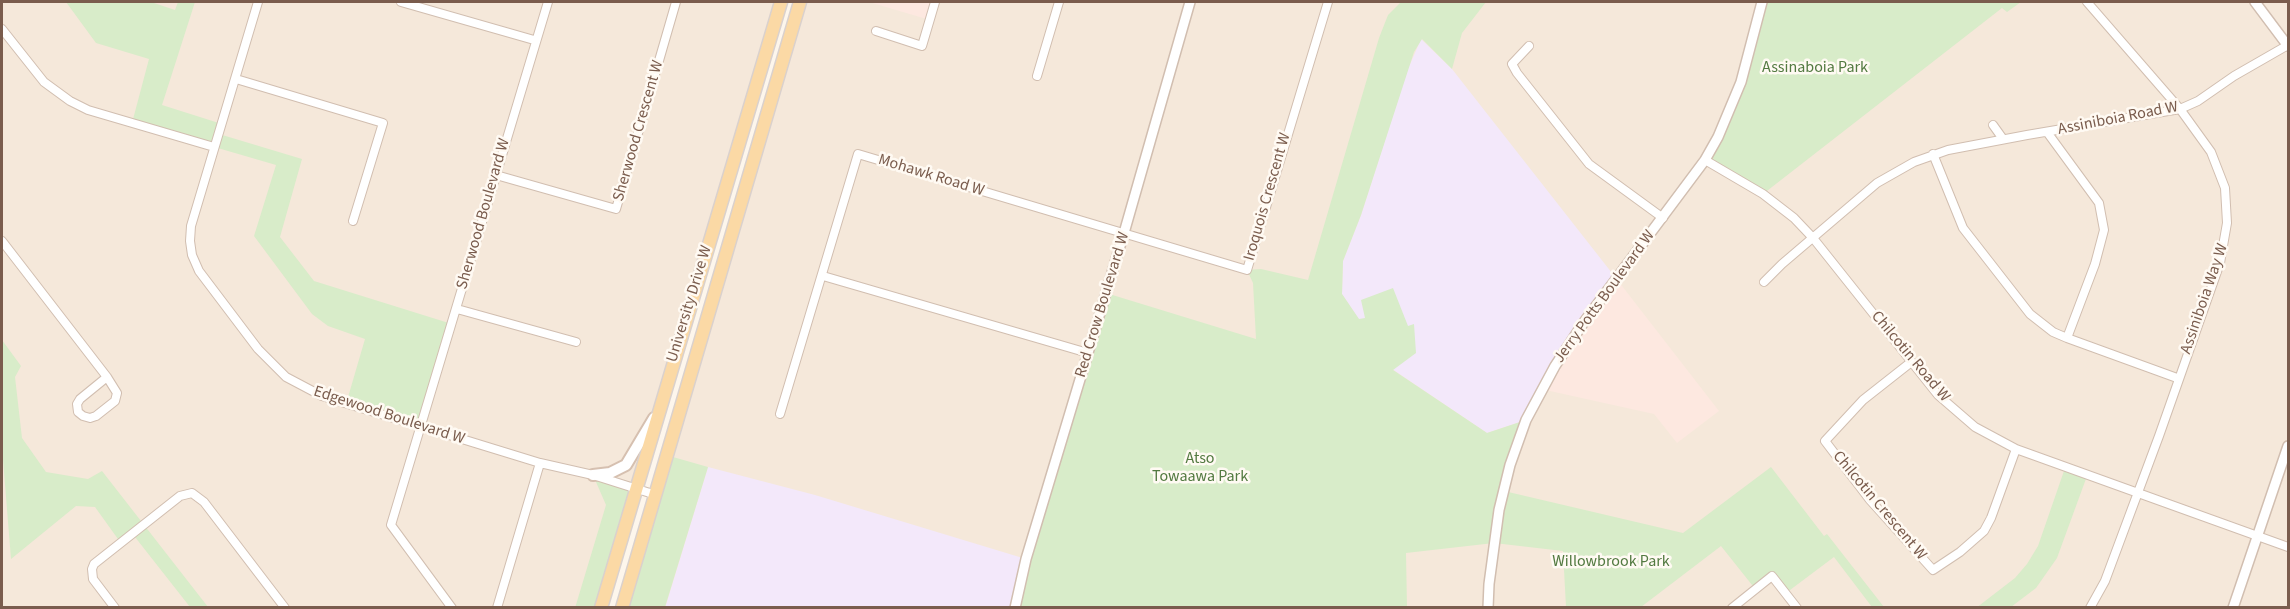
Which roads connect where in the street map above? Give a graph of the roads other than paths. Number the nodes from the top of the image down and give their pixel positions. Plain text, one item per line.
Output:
1 (258, 2) edge
2 (401, 2) edge
3 (548, 2) edge
4 (676, 2) edge
5 (781, 2) edge
6 (800, 2) edge
7 (935, 2) edge
8 (1059, 2) edge
9 (1190, 2) edge
10 (1328, 2) edge
11 (1762, 2) edge
12 (2087, 2) edge
13 (2255, 2) edge
14 (2, 29) edge
15 (876, 31) dead end
16 (534, 40) junction
17 (2288, 45) edge
18 (1529, 46) dead end
19 (1037, 76) dead end
20 (236, 79) junction
21 (2180, 109) junction
22 (1993, 125) dead end
23 (2047, 132) junction
24 (2003, 139) junction
25 (214, 147) junction
26 (1933, 154) junction
27 (1705, 160) junction
28 (496, 175) junction
29 (1663, 218) junction
30 (353, 221) dead end
31 (1124, 233) junction
32 (1813, 238) junction
33 (2, 241) edge
34 (823, 276) junction
35 (1764, 282) dead end
36 (457, 309) junction
37 (2067, 338) junction
38 (576, 342) dead end
39 (1088, 353) junction
40 (1910, 363) junction
41 (107, 377) junction
42 (2177, 378) junction
43 (658, 410) junction
44 (780, 414) dead end
45 (421, 427) junction
46 (2289, 446) edge
47 (2016, 449) junction
48 (540, 463) junction
49 (593, 475) junction
50 (635, 488) junction
51 (654, 494) junction
52 (2138, 494) junction
53 (2256, 535) junction
54 (2289, 547) edge
55 (115, 608) edge
56 (285, 608) edge
57 (452, 608) edge
58 (497, 608) edge
59 (601, 608) edge
60 (622, 608) edge
61 (1015, 608) edge
62 (1488, 608) edge
63 (1732, 608) edge
64 (1797, 608) edge
65 (2090, 608) edge
66 (2233, 608) edge

1 - 20 street, Edgewood Boulevard W
2 - 16 street
3 - 16 street, Sherwood Boulevard W
4 - 28 street, Sherwood Crescent W
5 - 43 main road, University Drive W
6 - 51 main road, University Drive W
7 - 15 street
8 - 19 street
9 - 31 street, Red Crow Boulevard W
10 - 31 street, Iroquois Crescent W
11 - 27 street, Jerry Potts Boulevard W
12 - 21 street, Assiniboia Way W
13 - 17 street
14 - 25 street
16 - 28 street, Sherwood Boulevard W
17 - 21 street, Assiniboia Road W
18 - 29 street
20 - 25 street, Edgewood Boulevard W
20 - 30 street
21 - 23 street, Assiniboia Road W
21 - 42 street, Assiniboia Way W
22 - 24 street
23 - 24 street, Assiniboia Road W
23 - 37 street
24 - 26 street, Assiniboia Road W
25 - 45 street, Edgewood Boulevard W
26 - 32 street, Assiniboia Road W
26 - 37 street
27 - 29 street, Jerry Potts Boulevard W
27 - 32 street, Chilcotin Road W
28 - 36 street, Sherwood Boulevard W
29 - 62 street, Jerry Potts Boulevard W
31 - 34 street, Mohawk Road W
31 - 39 street, Red Crow Boulevard W
32 - 35 street, Assiniboia Road W
32 - 40 street, Chilcotin Road W
33 - 41 street
34 - 39 street
34 - 44 street, Mohawk Road W
36 - 38 street
36 - 45 street, Sherwood Boulevard W
37 - 42 street
39 - 61 street, Red Crow Boulevard W
40 - 47 street, Chilcotin Road W
40 - 47 street, Chilcotin Crescent W
41 - 41 street
42 - 52 street, Assiniboia Way W
43 - 49 main road
43 - 50 main road, University Drive W
45 - 48 street, Edgewood Boulevard W
45 - 57 street, Sherwood Boulevard W
46 - 53 street
47 - 52 street, Chilcotin Road W
48 - 49 street, Edgewood Boulevard W
48 - 58 street
49 - 50 street, Edgewood Boulevard W
50 - 51 street, Edgewood Boulevard W
50 - 59 main road, University Drive W
51 - 60 main road, University Drive W
52 - 53 street, Chilcotin Road W
52 - 65 street, Assiniboia Way W
53 - 54 street, Chilcotin Road W
53 - 66 street
55 - 56 street
63 - 64 street

